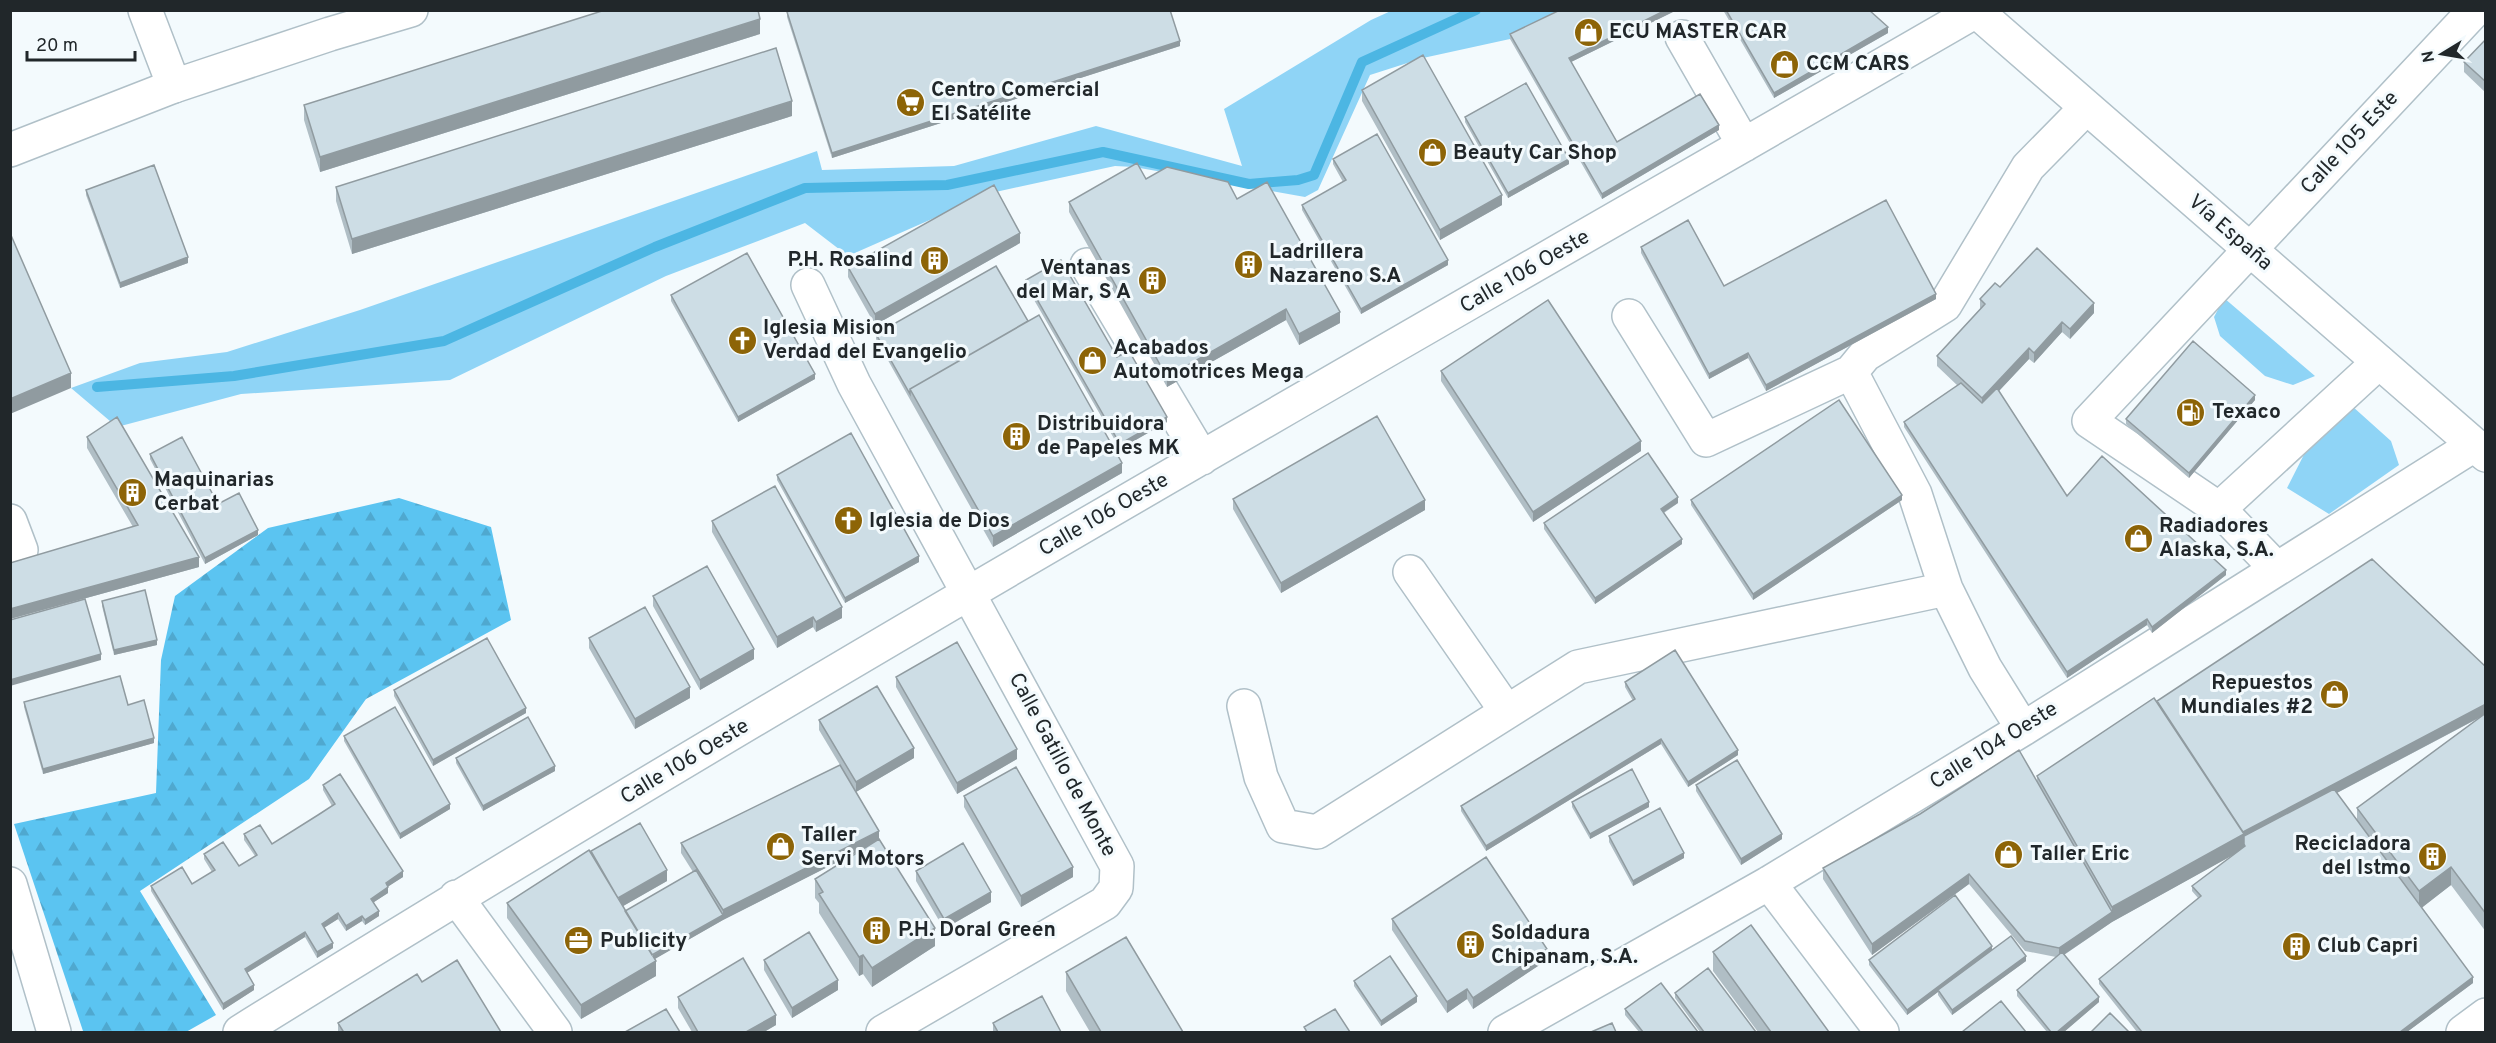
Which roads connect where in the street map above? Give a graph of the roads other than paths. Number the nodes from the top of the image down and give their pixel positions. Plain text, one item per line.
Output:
1 (145, 10) edge
2 (411, 10) edge
3 (2475, 10) edge
4 (1976, 11) edge
5 (1682, 37) dead end
6 (174, 86) junction
7 (2086, 108) junction
8 (1744, 145) junction
9 (10, 150) edge
10 (2251, 250) junction
11 (1087, 265) dead end
12 (808, 285) dead end
13 (1629, 316) dead end
14 (2379, 362) junction
15 (1851, 372) junction
16 (2480, 450) edge
17 (1202, 458) junction
18 (2219, 509) junction
19 (2276, 568) junction
20 (1410, 572) dead end
21 (1946, 589) junction
22 (969, 593) junction
23 (1244, 706) dead end
24 (1507, 712) junction
25 (2023, 729) junction
26 (1769, 883) junction
27 (10, 884) edge
28 (456, 897) junction
29 (2486, 1015) edge
30 (54, 1032) edge
31 (240, 1032) edge
32 (555, 1032) edge
33 (883, 1032) edge
34 (1505, 1032) edge
35 (1882, 1032) edge
36 (2463, 1032) edge

1 - 6 street
2 - 6 street
3 - 10 street, Calle 105 Este
4 - 7 street, Vía España
4 - 8 street, Calle 106 Oeste
5 - 8 street
6 - 9 street
7 - 10 street, Vía España
7 - 15 street
8 - 17 street, Calle 106 Oeste
10 - 14 street, Vía España
10 - 18 street, Calle 105 Este
11 - 17 street
12 - 22 street, Calle Gatillo de Monte
13 - 15 street
14 - 16 street, Vía España
14 - 18 street
15 - 21 street
16 - 19 street, Calle 104 Oeste
17 - 22 street, Calle 106 Oeste
18 - 19 street
19 - 25 street, Calle 104 Oeste
20 - 24 street
21 - 24 street
21 - 25 street
22 - 28 street, Calle 106 Oeste
22 - 33 street, Calle Gatillo de Monte
23 - 24 street
25 - 26 street, Calle 104 Oeste
26 - 34 street, Calle 104 Oeste
26 - 35 street
27 - 30 street
28 - 31 street, Calle 106 Oeste
28 - 32 street
29 - 36 street

